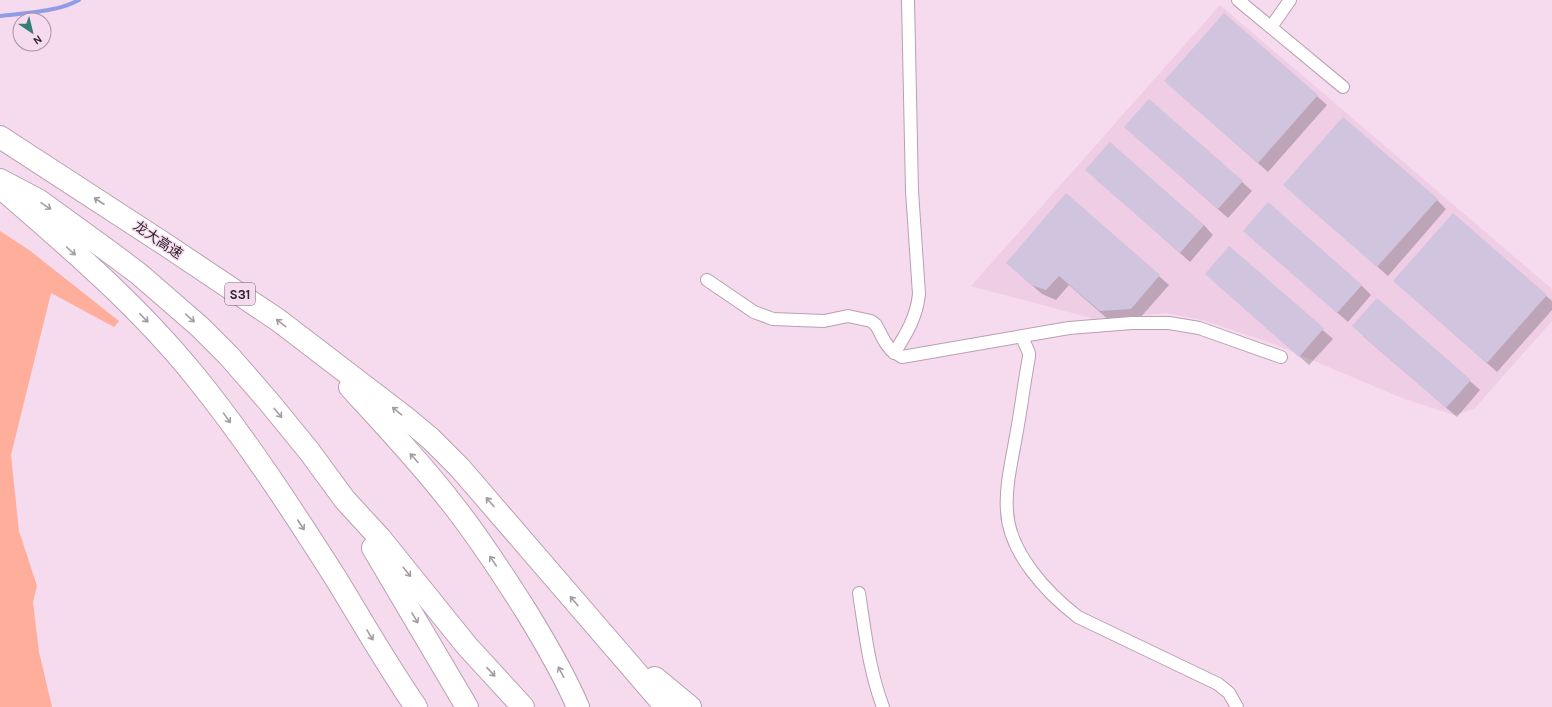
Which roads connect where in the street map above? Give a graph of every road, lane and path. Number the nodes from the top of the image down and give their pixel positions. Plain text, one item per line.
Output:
1 (908, 0) edge
2 (1238, 0) edge
3 (1290, 0) edge
4 (1271, 27) junction
5 (1343, 87) dead end
6 (0, 137) edge
7 (0, 180) edge
8 (0, 188) edge
9 (707, 280) dead end
10 (1022, 337) junction
11 (312, 347) junction
12 (894, 353) junction
13 (1281, 357) dead end
14 (345, 500) junction
15 (859, 593) dead end
16 (599, 631) junction
17 (391, 670) junction
18 (405, 707) edge
19 (416, 707) edge
20 (467, 707) edge
21 (523, 707) edge
22 (578, 707) edge
23 (666, 707) edge
24 (690, 707) edge
25 (883, 707) edge
26 (1237, 707) edge

1 - 12 street
2 - 4 street
3 - 4 street
4 - 5 street
11 -> 6 highway, 龙大高速 / S31
7 -> 14 highway
8 -> 17 highway
9 - 12 street
10 - 12 street
10 - 13 street
10 - 26 street
16 -> 11 highway
22 -> 11 highway
14 -> 20 highway
14 -> 21 highway
15 - 25 street
16 - 23 highway
16 - 24 highway
17 - 18 highway
17 - 19 highway

